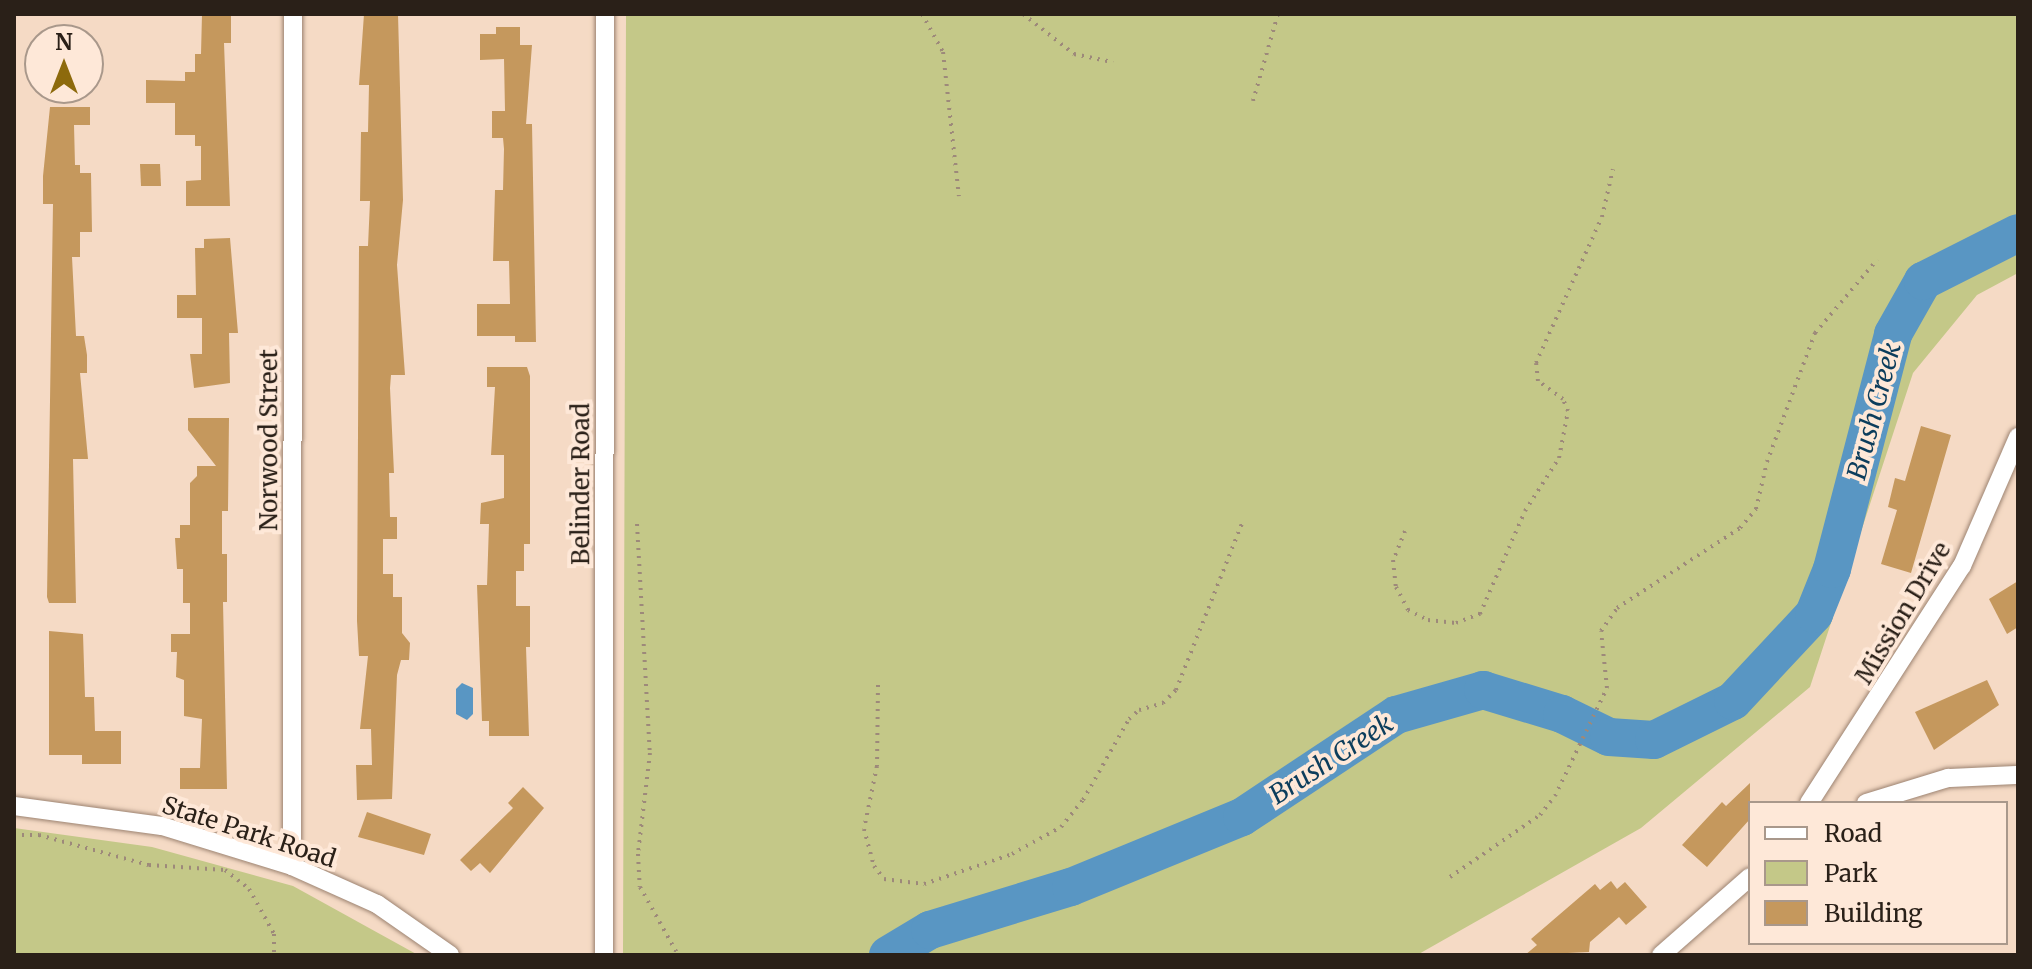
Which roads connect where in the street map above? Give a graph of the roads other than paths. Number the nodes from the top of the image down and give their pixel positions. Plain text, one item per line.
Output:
1 (293, 14) edge
2 (605, 14) edge
3 (2018, 437) edge
4 (2013, 467) edge
5 (2018, 775) edge
6 (1810, 801) edge
7 (1873, 801) edge
8 (14, 806) edge
9 (292, 866) junction
10 (1748, 879) edge
11 (450, 955) edge
12 (604, 955) edge
13 (1661, 955) edge

1 - 9 street, Norwood Street
2 - 12 street, Belinder Road
3 - 4 street, Mission Drive
4 - 6 street, Mission Drive
5 - 7 street
8 - 9 street, State Park Road
9 - 11 street, State Park Road
10 - 13 street

